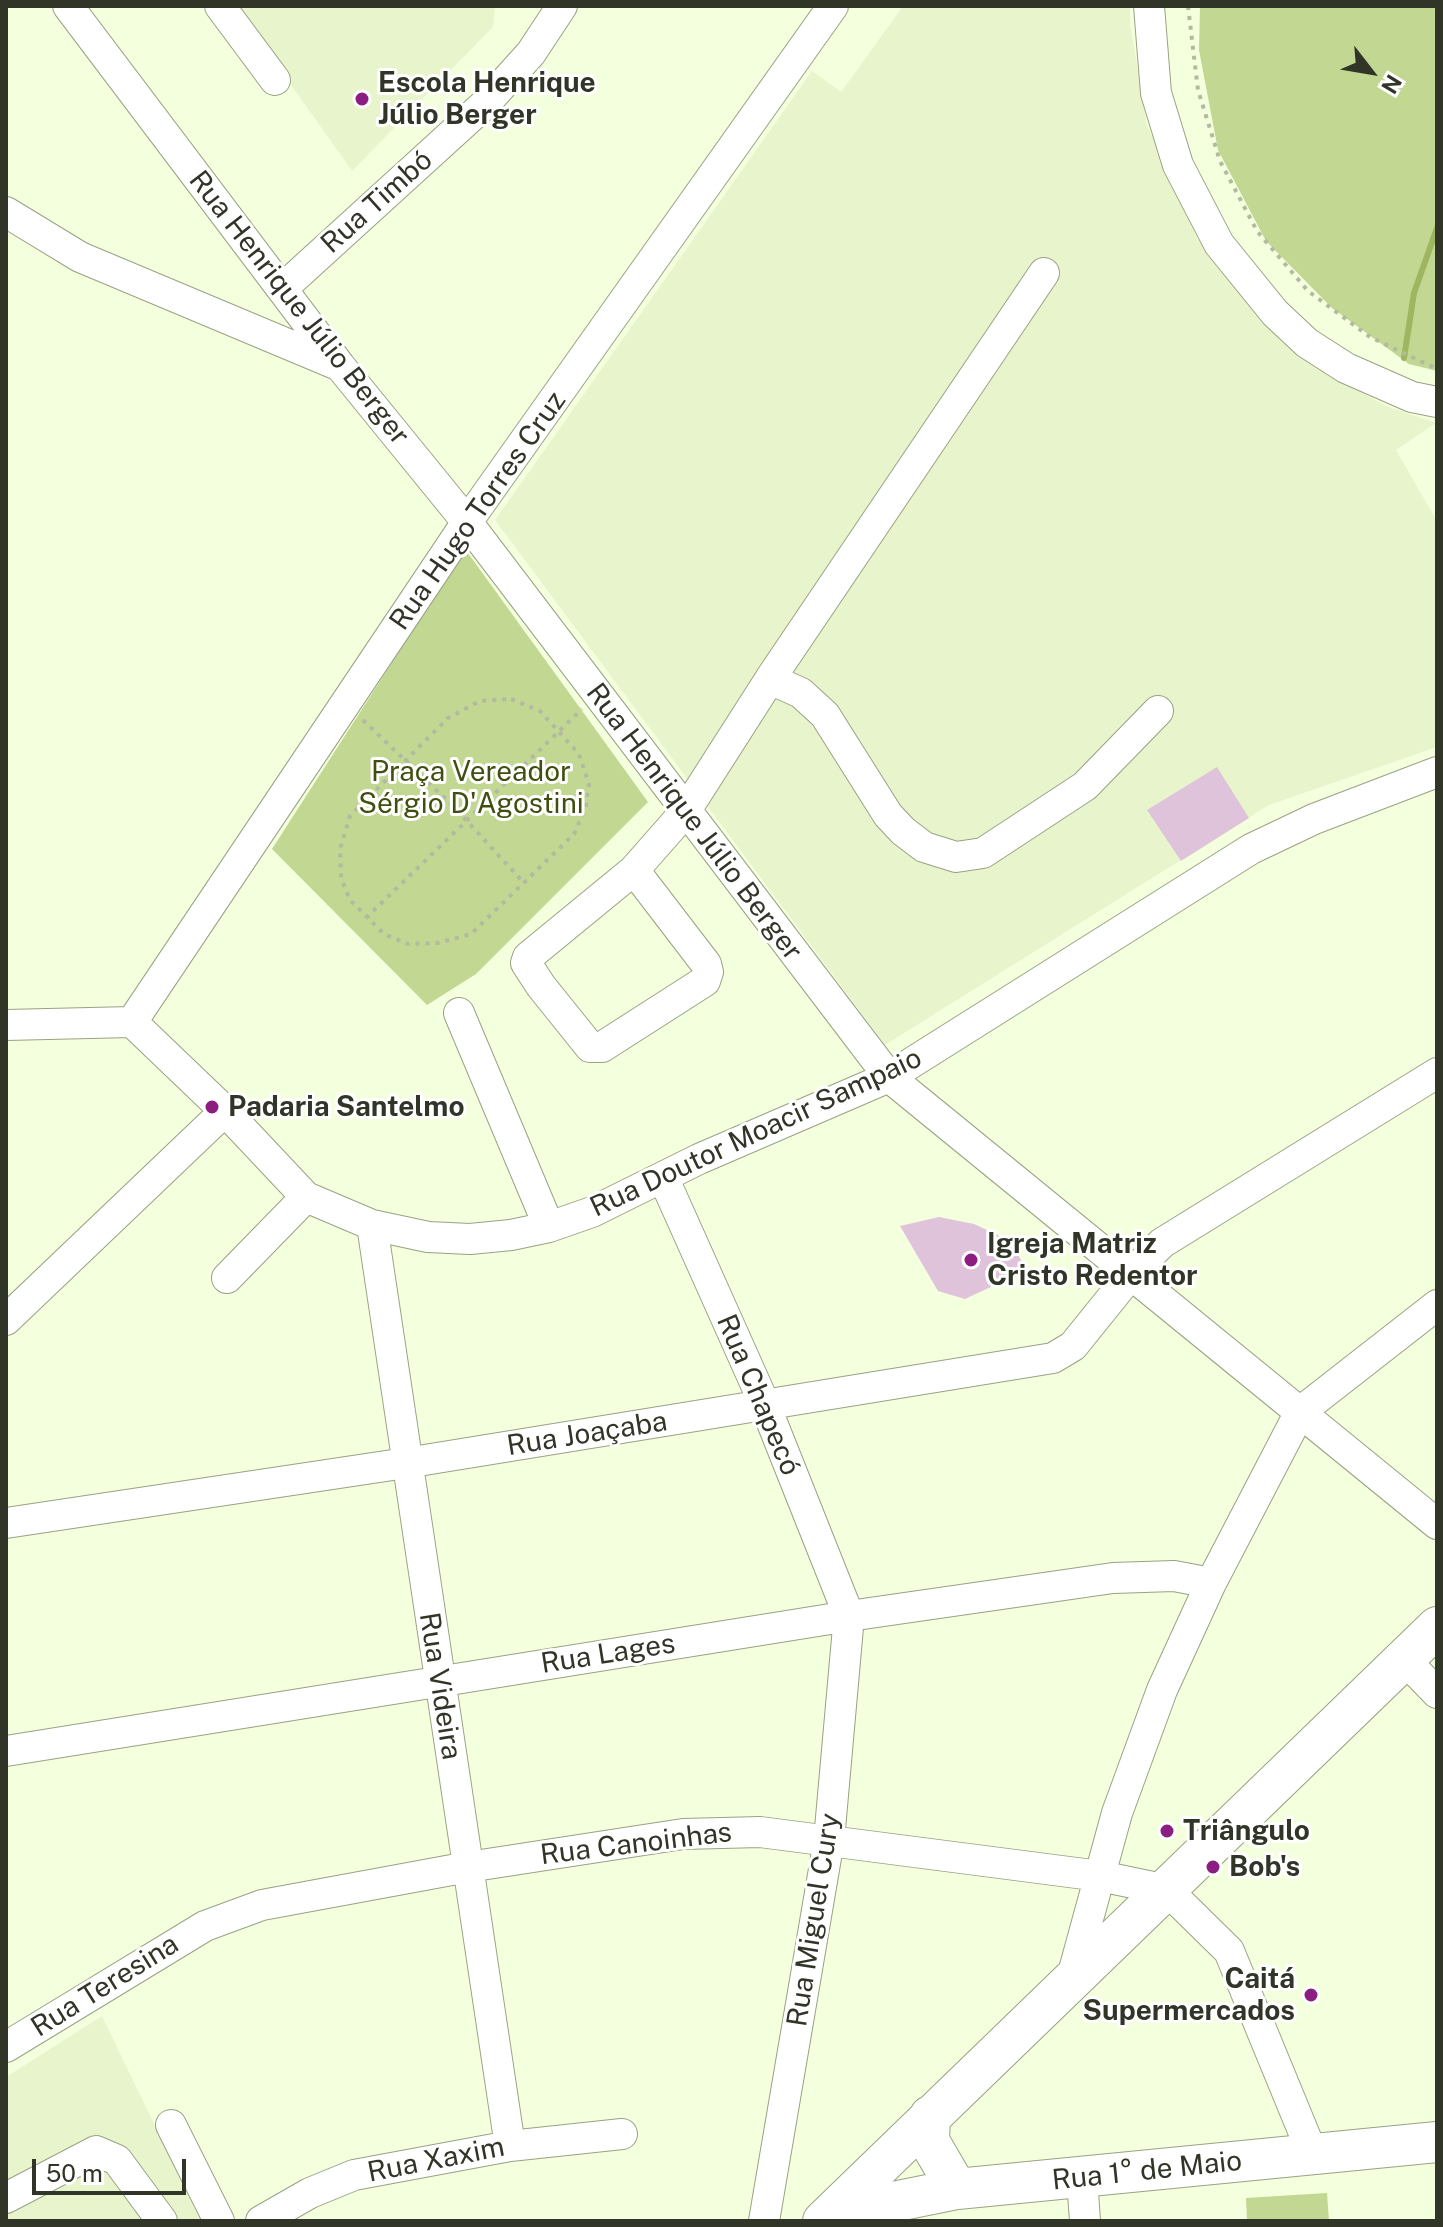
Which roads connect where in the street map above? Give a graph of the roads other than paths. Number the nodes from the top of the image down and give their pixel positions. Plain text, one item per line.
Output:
1 (68, 6) edge
2 (220, 6) edge
3 (562, 6) edge
4 (833, 6) edge
5 (1149, 6) edge
6 (275, 80) dead end
7 (6, 212) edge
8 (1044, 273) dead end
9 (283, 288) junction
10 (340, 366) junction
11 (1437, 402) edge
12 (467, 522) junction
13 (770, 679) junction
14 (1158, 711) dead end
15 (1437, 772) edge
16 (685, 812) junction
17 (634, 870) junction
18 (459, 1013) dead end
19 (132, 1022) junction
20 (6, 1025) edge
21 (1437, 1073) edge
22 (889, 1077) junction
23 (225, 1111) junction
24 (663, 1177) junction
25 (306, 1197) junction
26 (372, 1225) junction
27 (549, 1227) junction
28 (1131, 1274) junction
29 (227, 1278) dead end
30 (1437, 1305) edge
31 (6, 1320) edge
32 (765, 1405) junction
33 (1300, 1412) junction
34 (406, 1463) junction
35 (6, 1523) edge
36 (1437, 1524) edge
37 (1211, 1583) junction
38 (849, 1616) junction
39 (1437, 1627) edge
40 (1403, 1658) junction
41 (440, 1681) junction
42 (1437, 1693) edge
43 (6, 1751) edge
44 (829, 1840) junction
45 (468, 1867) junction
46 (1100, 1876) junction
47 (1167, 1890) junction
48 (205, 1926) joint
49 (1070, 1984) junction
50 (6, 2047) edge
51 (930, 2116) junction
52 (171, 2125) dead end
53 (622, 2134) dead end
54 (1437, 2142) edge
55 (510, 2146) junction
56 (1313, 2155) junction
57 (1082, 2179) junction
58 (957, 2189) junction
59 (6, 2198) edge
60 (844, 2212) edge
61 (162, 2221) edge
62 (219, 2221) edge
63 (261, 2221) edge
64 (764, 2221) edge
65 (1085, 2221) edge

1 - 9 street, Rua Henrique Júlio Berger
2 - 6 street
3 - 9 street, Rua Timbó
4 - 12 street, Rua Hugo Torres Cruz
5 - 11 street
7 - 10 street
8 - 13 street
9 - 10 street, Rua Henrique Júlio Berger
10 - 12 street, Rua Henrique Júlio Berger
12 - 16 street, Rua Henrique Júlio Berger
12 - 19 street, Rua Hugo Torres Cruz
13 - 14 street
13 - 16 street
15 - 22 street, Rua Doutor Moacir Sampaio
16 - 17 street
16 - 22 street, Rua Henrique Júlio Berger
17 - 17 street
18 - 27 street
19 - 20 street
19 - 23 street, Rua Doutor Moacir Sampaio
21 - 28 street, Rua Joaçaba
22 - 24 street, Rua Doutor Moacir Sampaio
22 - 28 street, Rua Henrique Júlio Berger
23 - 25 street, Rua Doutor Moacir Sampaio
23 - 31 street
24 - 27 street, Rua Doutor Moacir Sampaio
24 - 32 street, Rua Chapecó
25 - 26 street, Rua Doutor Moacir Sampaio
25 - 29 street
26 - 27 street, Rua Doutor Moacir Sampaio
26 - 34 street, Rua Videira
28 - 32 street, Rua Joaçaba
28 - 33 street, Rua Henrique Júlio Berger
30 - 33 street
32 - 34 street, Rua Joaçaba
32 - 38 street, Rua Chapecó
33 - 36 street, Rua Henrique Júlio Berger
33 - 37 street
34 - 35 street, Rua Joaçaba
34 - 41 street, Rua Videira
37 - 38 street, Rua Lages
37 - 46 street
38 - 41 street, Rua Lages
38 - 44 street, Rua Miguel Cury
39 - 40 main road
40 - 42 street
40 - 47 main road
41 - 43 street, Rua Lages
41 - 45 street, Rua Videira
44 - 45 street, Rua Canoinhas
44 - 46 street, Rua Canoinhas
44 - 64 street, Rua Miguel Cury
45 - 48 street, Rua Canoinhas
45 - 55 street, Rua Videira
46 - 47 street, Rua Canoinhas
46 - 49 street
47 - 49 main road
47 - 56 street
48 - 50 street, Rua Teresina
49 - 51 main road
51 - 58 main road
51 - 60 main road
52 - 62 street
53 - 55 street, Rua Xaxim
54 - 56 main road, Rua 1° de Maio
55 - 63 street, Rua Xaxim
56 - 57 main road, Rua 1° de Maio
57 - 58 main road, Rua 1° de Maio
57 - 65 street
58 - 60 main road, Rua 1° de Maio
59 - 61 street

